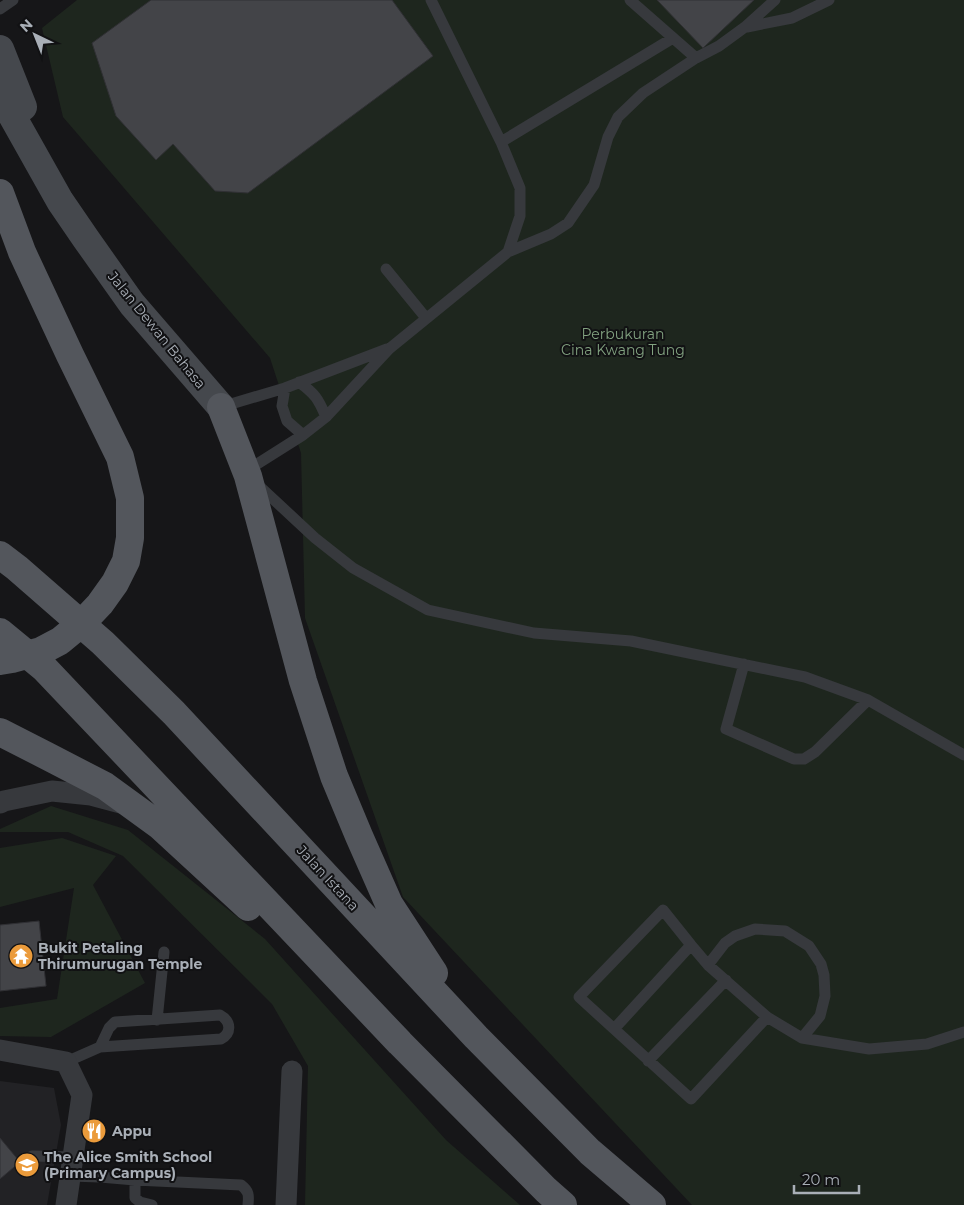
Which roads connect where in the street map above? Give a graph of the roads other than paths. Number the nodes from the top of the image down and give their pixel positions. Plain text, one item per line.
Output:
1 (13, 0) edge
2 (431, 0) edge
3 (630, 0) edge
4 (775, 0) edge
5 (829, 0) edge
6 (0, 9) edge
7 (745, 27) junction
8 (673, 38) junction
9 (0, 49) edge
10 (696, 58) junction
11 (0, 89) edge
12 (501, 142) junction
13 (0, 193) edge
14 (60, 201) junction
15 (508, 252) junction
16 (386, 269) dead end
17 (426, 318) junction
18 (389, 349) junction
19 (299, 382) junction
20 (285, 388) junction
21 (221, 407) junction
22 (326, 417) junction
23 (303, 435) junction
24 (247, 474) junction
25 (0, 555) edge
26 (0, 632) edge
27 (0, 661) edge
28 (744, 664) junction
29 (868, 700) junction
30 (0, 732) edge
31 (964, 755) edge
32 (0, 803) edge
33 (133, 806) junction
34 (690, 945) junction
35 (164, 952) dead end
36 (708, 965) junction
37 (726, 980) junction
38 (766, 1016) junction
39 (157, 1020) junction
40 (614, 1029) junction
41 (964, 1032) edge
42 (476, 1037) junction
43 (802, 1038) junction
44 (400, 1043) junction
45 (100, 1047) junction
46 (0, 1050) edge
47 (648, 1061) junction
48 (66, 1062) junction
49 (292, 1071) dead end
50 (32, 1156) dead end
51 (72, 1166) junction
52 (135, 1180) junction
53 (66, 1205) edge
54 (152, 1205) edge
55 (248, 1205) edge
56 (286, 1205) edge
57 (563, 1205) edge
58 (652, 1205) edge

1 - 6 lane
2 - 12 lane
3 - 8 lane
4 - 7 lane
5 - 7 lane
7 - 10 lane
8 - 10 lane
8 - 12 lane
9 - 14 main road, Jalan Dewan Bahasa
10 - 15 lane
11 - 14 main road, Jalan Dewan Bahasa
12 - 15 lane
13 - 27 main road
14 - 21 main road, Jalan Dewan Bahasa
15 - 17 lane
16 - 17 lane
17 - 18 lane
18 - 19 lane
18 - 22 lane
19 - 20 lane
19 - 22 lane
20 - 21 lane
20 - 23 lane
21 - 24 main road
22 - 23 lane
23 - 24 lane
24 - 28 lane
24 - 42 main road
25 - 42 main road, Jalan Istana
26 - 44 main road
28 - 29 lane
28 - 29 lane
29 - 31 lane
30 - 33 main road
32 - 33 street
33 - 44 main road
34 - 36 lane
34 - 40 lane
34 - 40 lane
35 - 39 lane
36 - 37 lane
36 - 43 lane
37 - 38 lane
37 - 47 lane
38 - 43 lane
38 - 47 lane
39 - 45 lane
39 - 45 lane
40 - 47 lane
41 - 43 lane
42 - 58 main road, Jalan Istana
44 - 57 main road
45 - 48 lane
46 - 48 street
48 - 51 street
49 - 56 street
50 - 51 lane
51 - 52 lane
51 - 53 street
52 - 54 lane
52 - 55 lane

